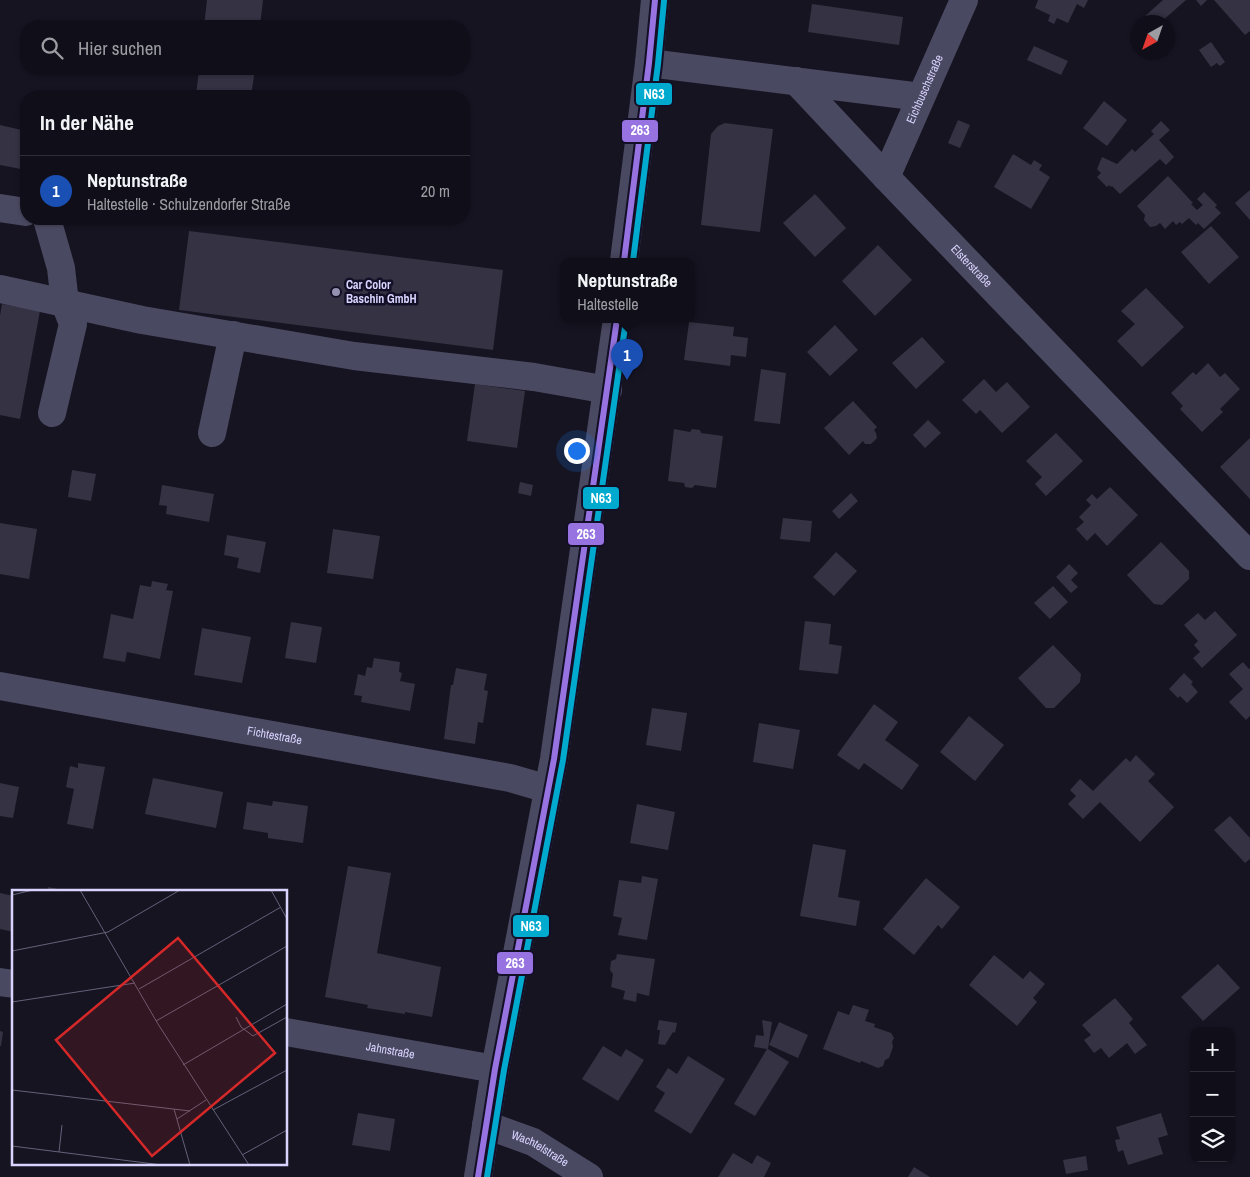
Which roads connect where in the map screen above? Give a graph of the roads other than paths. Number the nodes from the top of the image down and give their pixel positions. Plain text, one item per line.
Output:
1 (655, 0) edge
2 (964, 0) edge
3 (649, 63) junction
4 (796, 81) junction
5 (921, 97) junction
6 (886, 177) junction
7 (0, 208) edge
8 (20, 211) edge
9 (49, 225) edge
10 (624, 258) edge
11 (0, 289) edge
12 (65, 303) junction
13 (616, 323) edge
14 (233, 335) junction
15 (608, 390) junction
16 (52, 413) dead end
17 (212, 434) dead end
18 (1250, 556) edge
19 (0, 686) edge
20 (548, 789) junction
21 (288, 1032) edge
22 (495, 1069) junction
23 (486, 1125) junction
24 (478, 1177) edge
25 (589, 1177) edge

1 - 3 street
2 - 5 street, Eichbuschstraße
3 - 4 street
3 - 10 street
4 - 5 street
4 - 6 street, Elsterstraße
5 - 6 street, Eichbuschstraße
6 - 18 street, Elsterstraße
7 - 8 street
9 - 12 street
11 - 12 street
12 - 14 street
12 - 16 street
13 - 15 street
14 - 15 street
14 - 17 street
15 - 20 street
19 - 20 street, Fichtestraße
20 - 22 street
21 - 22 street, Jahnstraße
22 - 23 street
23 - 24 street
23 - 25 street, Wachtelstraße

